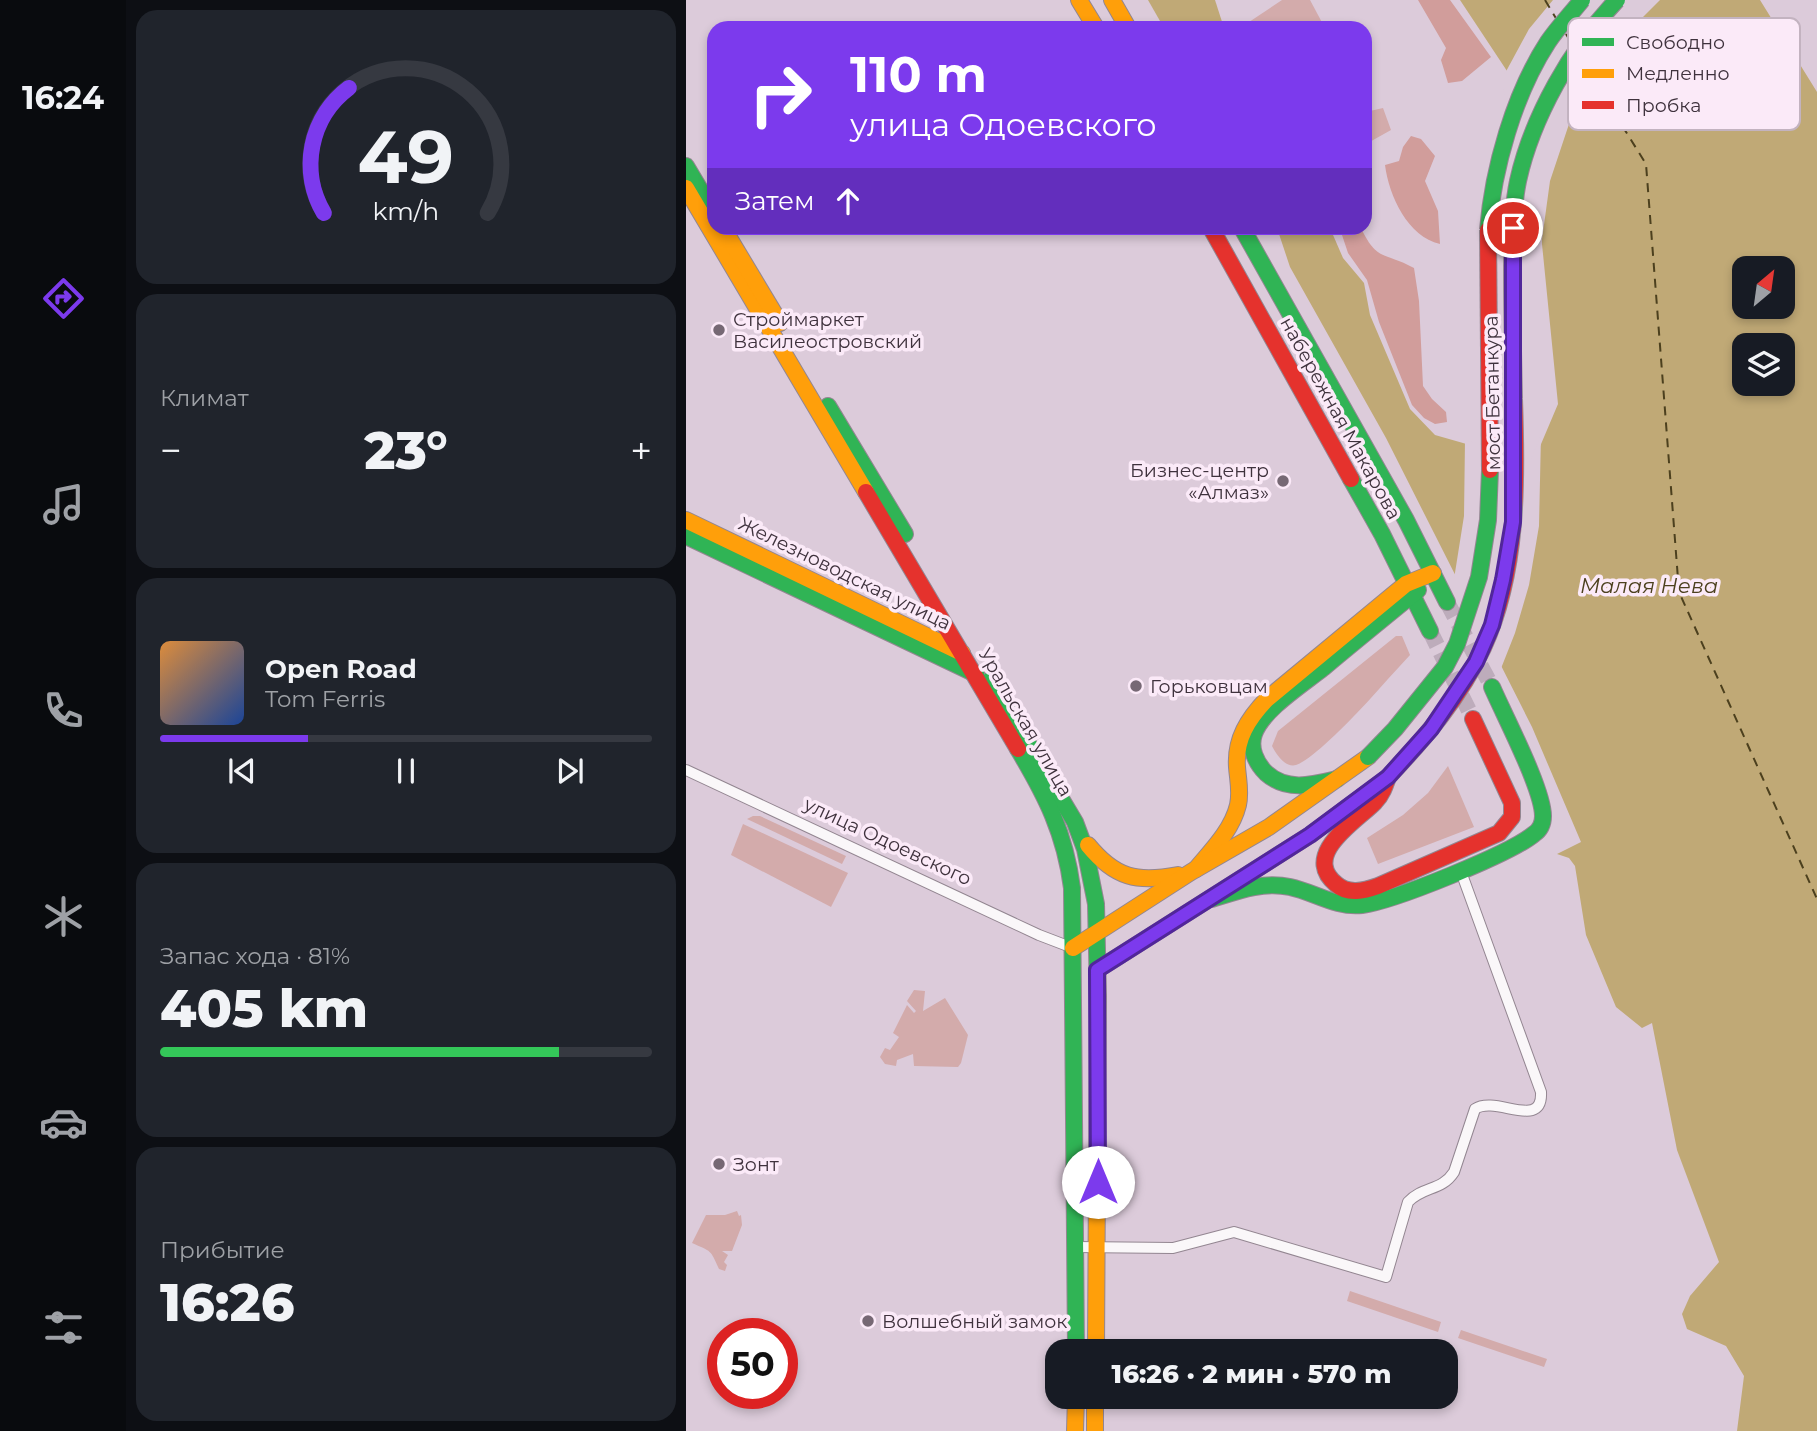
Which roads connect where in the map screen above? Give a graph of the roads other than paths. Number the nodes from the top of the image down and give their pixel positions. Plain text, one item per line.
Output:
1 (1079, 0) edge
2 (1112, 0) edge
3 (1582, 0) edge
4 (1617, 0) edge
5 (1600, 18) edge
6 (1092, 21) edge
7 (1124, 21) edge
8 (1568, 63) edge
9 (686, 166) edge
10 (686, 188) edge
11 (707, 201) edge
12 (707, 223) edge
13 (714, 235) edge
14 (727, 235) edge
15 (1215, 235) edge
16 (1246, 235) edge
17 (686, 520) edge
18 (686, 536) edge
19 (1433, 573) junction
20 (1409, 590) junction
21 (1447, 602) tunnel mouth
22 (938, 612) junction
23 (1387, 616) junction
24 (922, 633) junction
25 (961, 652) junction
26 (980, 673) junction
27 (1492, 687) tunnel mouth
28 (1473, 719) tunnel mouth
29 (686, 770) edge
30 (1388, 777) junction
31 (1337, 779) junction
32 (1080, 834) junction
33 (1460, 869) junction
34 (1194, 870) junction
35 (1212, 899) junction
36 (1097, 931) junction
37 (1073, 948) junction
38 (1097, 970) junction
39 (1076, 1247) junction
40 (1098, 1248) junction
41 (1076, 1339) edge
42 (1096, 1339) edge
43 (1076, 1409) edge
44 (1095, 1409) edge
45 (1075, 1431) edge
46 (1095, 1431) edge

1 - 6 main road
2 - 7 main road
3 - 31 main road, мост Бетанкура, bridge
4 - 5 main road, мост Бетанкура, bridge
8 - 30 main road, мост Бетанкура, bridge
9 - 11 main road
10 - 12 main road, Уральская улица
13 - 22 main road, Уральская улица
14 - 26 main road, Уральская улица
15 - 20 main road, набережная Макарова
16 - 19 main road, набережная Макарова
17 - 24 main road, Железноводская улица
18 - 26 main road, Железноводская улица
19 - 20 main road
19 - 21 main road, набережная Макарова
20 - 23 main road
20 - 23 main road, набережная Макарова
20 - 34 main road
22 - 24 main road
22 - 25 main road, Уральская улица
23 - 31 main road
24 - 25 main road, Железноводская улица
25 - 26 main road, Железноводская улица
26 - 32 main road, Уральская улица
26 - 37 main road, Уральская улица
27 - 33 main road
28 - 30 main road
29 - 37 street, улица Одоевского
30 - 35 main road
31 - 34 main road
32 - 34 main road
32 - 36 main road, Уральская улица
33 - 35 main road
33 - 40 street
34 - 36 main road
35 - 38 main road
36 - 37 main road
36 - 38 main road, Уральская улица
37 - 38 main road, улица Одоевского
37 - 39 main road, Уральская улица
38 - 40 main road, Уральская улица
39 - 40 street
39 - 41 main road, Уральская улица
40 - 42 main road, Уральская улица
43 - 45 main road
44 - 46 main road

